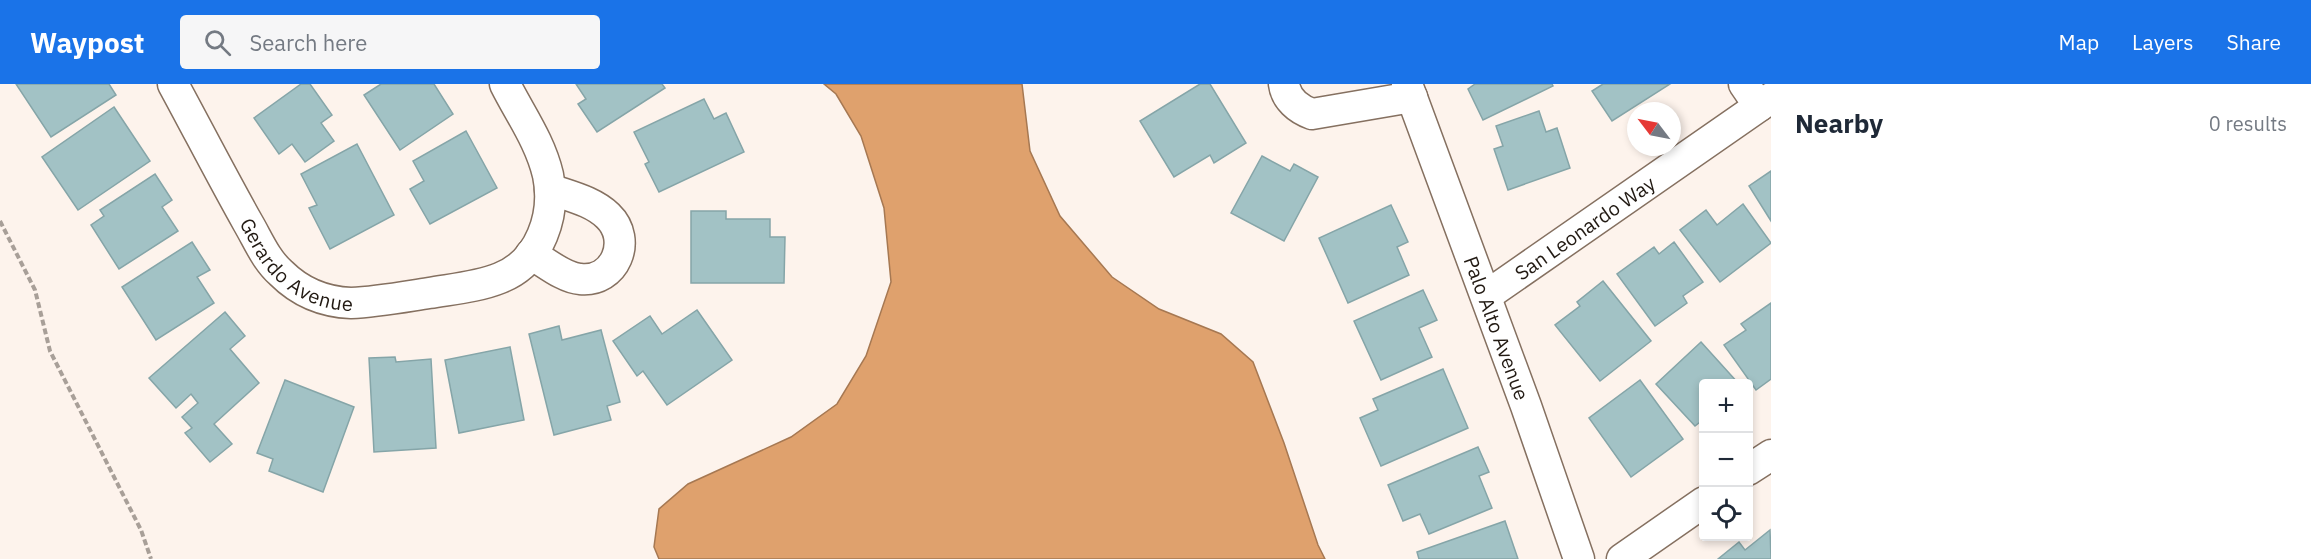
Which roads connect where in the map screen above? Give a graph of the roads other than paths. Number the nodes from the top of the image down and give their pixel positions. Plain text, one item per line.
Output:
1 (173, 84) edge
2 (505, 84) edge
3 (1284, 84) edge
4 (1409, 90) edge
5 (1758, 96) edge
6 (550, 189) junction
7 (531, 254) junction
8 (1486, 296) junction
9 (1771, 454) edge
10 (1753, 467) edge
11 (1699, 505) edge
12 (1579, 559) edge
13 (1622, 559) edge

1 - 7 street, Gerardo Avenue
2 - 6 street, Gerardo Avenue
3 - 4 street, Palo Alto Avenue
4 - 8 street, Palo Alto Avenue
5 - 8 street, San Leonardo Way
6 - 7 street, Gerardo Avenue
6 - 7 street
8 - 12 street, Palo Alto Avenue
9 - 10 street
11 - 13 street

